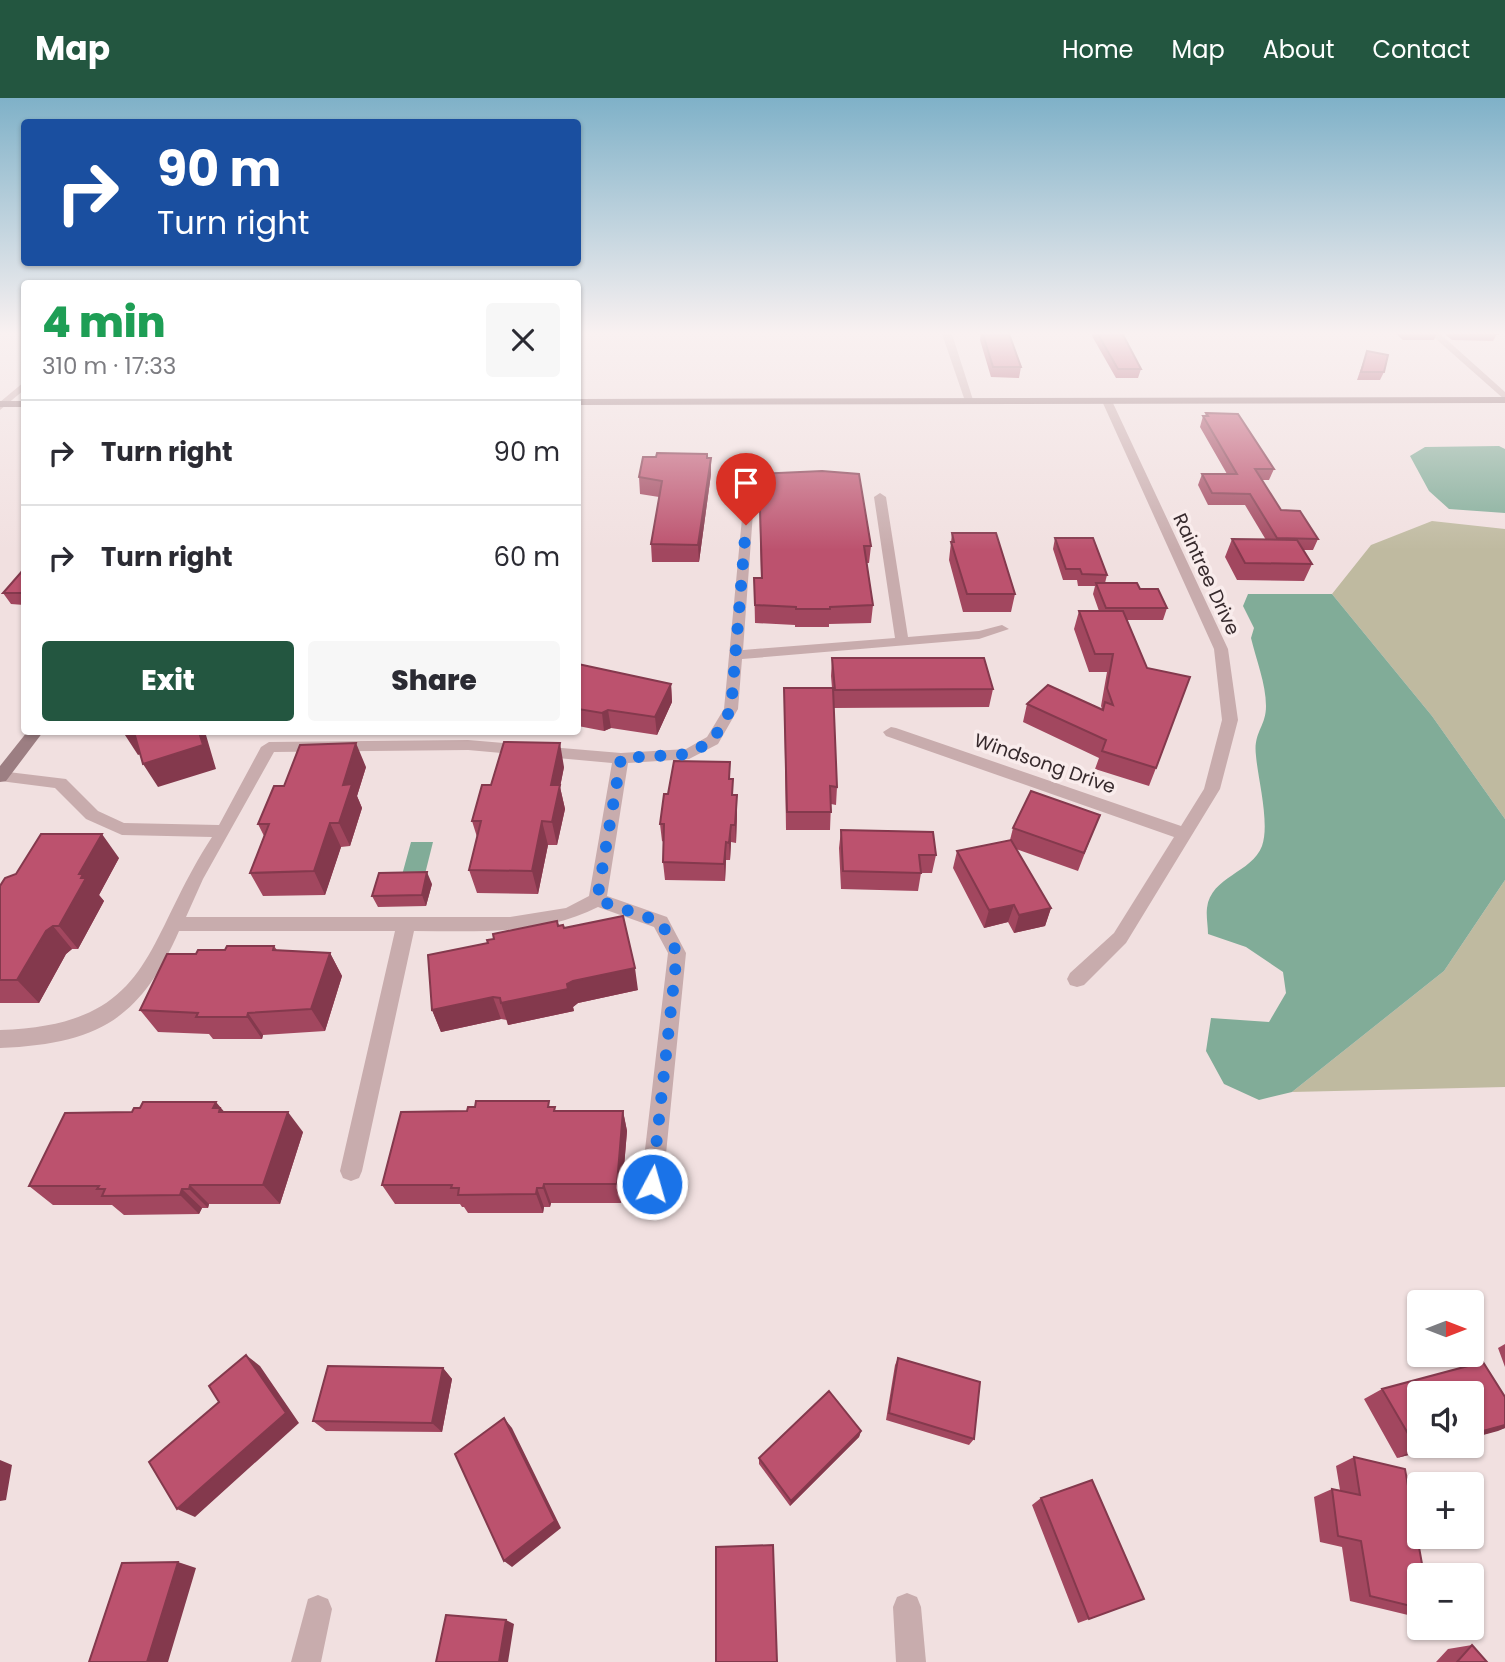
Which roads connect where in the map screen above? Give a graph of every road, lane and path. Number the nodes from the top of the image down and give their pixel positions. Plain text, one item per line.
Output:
1 (21, 404) edge
2 (1108, 404) edge
3 (1, 405) edge
4 (880, 497) dead end
5 (748, 499) dead end
6 (1002, 629) dead end
7 (902, 641) junction
8 (737, 655) junction
9 (891, 732) dead end
10 (33, 735) edge
11 (621, 758) junction
12 (0, 777) edge
13 (223, 831) junction
14 (1185, 834) junction
15 (597, 900) junction
16 (175, 924) junction
17 (406, 924) junction
18 (1077, 979) dead end
19 (0, 1039) edge
20 (351, 1171) dead end
21 (652, 1184) dead end
22 (907, 1607) dead end
23 (318, 1609) dead end
24 (306, 1662) edge
25 (911, 1662) edge

1 - 3 street
2 - 14 street, Raintree Drive
4 - 7 street
5 - 8 street
6 - 7 street
7 - 8 street
8 - 11 street
9 - 14 street, Windsong Drive
10 - 12 street
11 - 13 street
11 - 15 street
12 - 13 street
13 - 16 street
14 - 18 street, Raintree Drive
15 - 17 street
15 - 21 street
16 - 17 street
16 - 19 street
17 - 20 street
22 - 25 street
23 - 24 street

